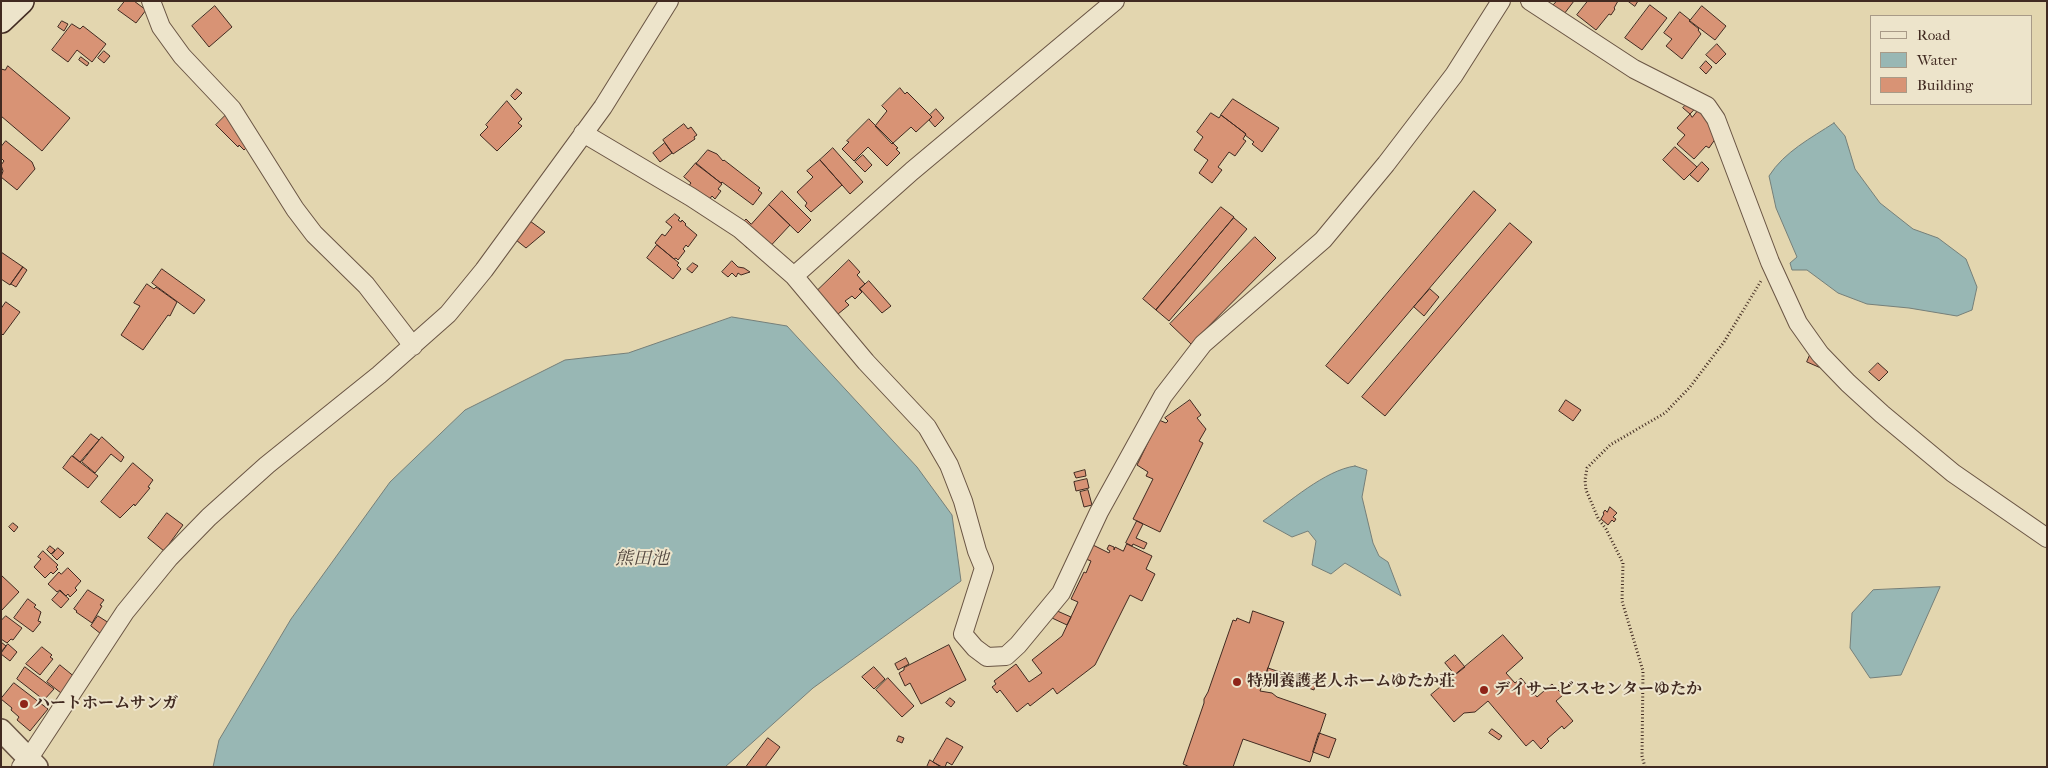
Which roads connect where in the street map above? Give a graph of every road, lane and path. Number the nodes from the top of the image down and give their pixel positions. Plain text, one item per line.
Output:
1 (21, 1) edge
2 (151, 1) edge
3 (670, 1) edge
4 (1115, 1) edge
5 (1501, 1) edge
6 (1530, 1) edge
7 (1, 20) edge
8 (583, 133) junction
9 (1770, 262) junction
10 (794, 276) junction
11 (413, 346) junction
12 (2047, 538) edge
13 (1, 730) edge
14 (29, 764) edge
15 (1645, 767) edge

1 - 7 main road
2 - 11 street
3 - 8 street
4 - 10 street
5 - 10 street
6 - 9 street
8 - 10 street
8 - 11 street
9 - 12 street
9 - 15 path
11 - 14 street
13 - 14 street

